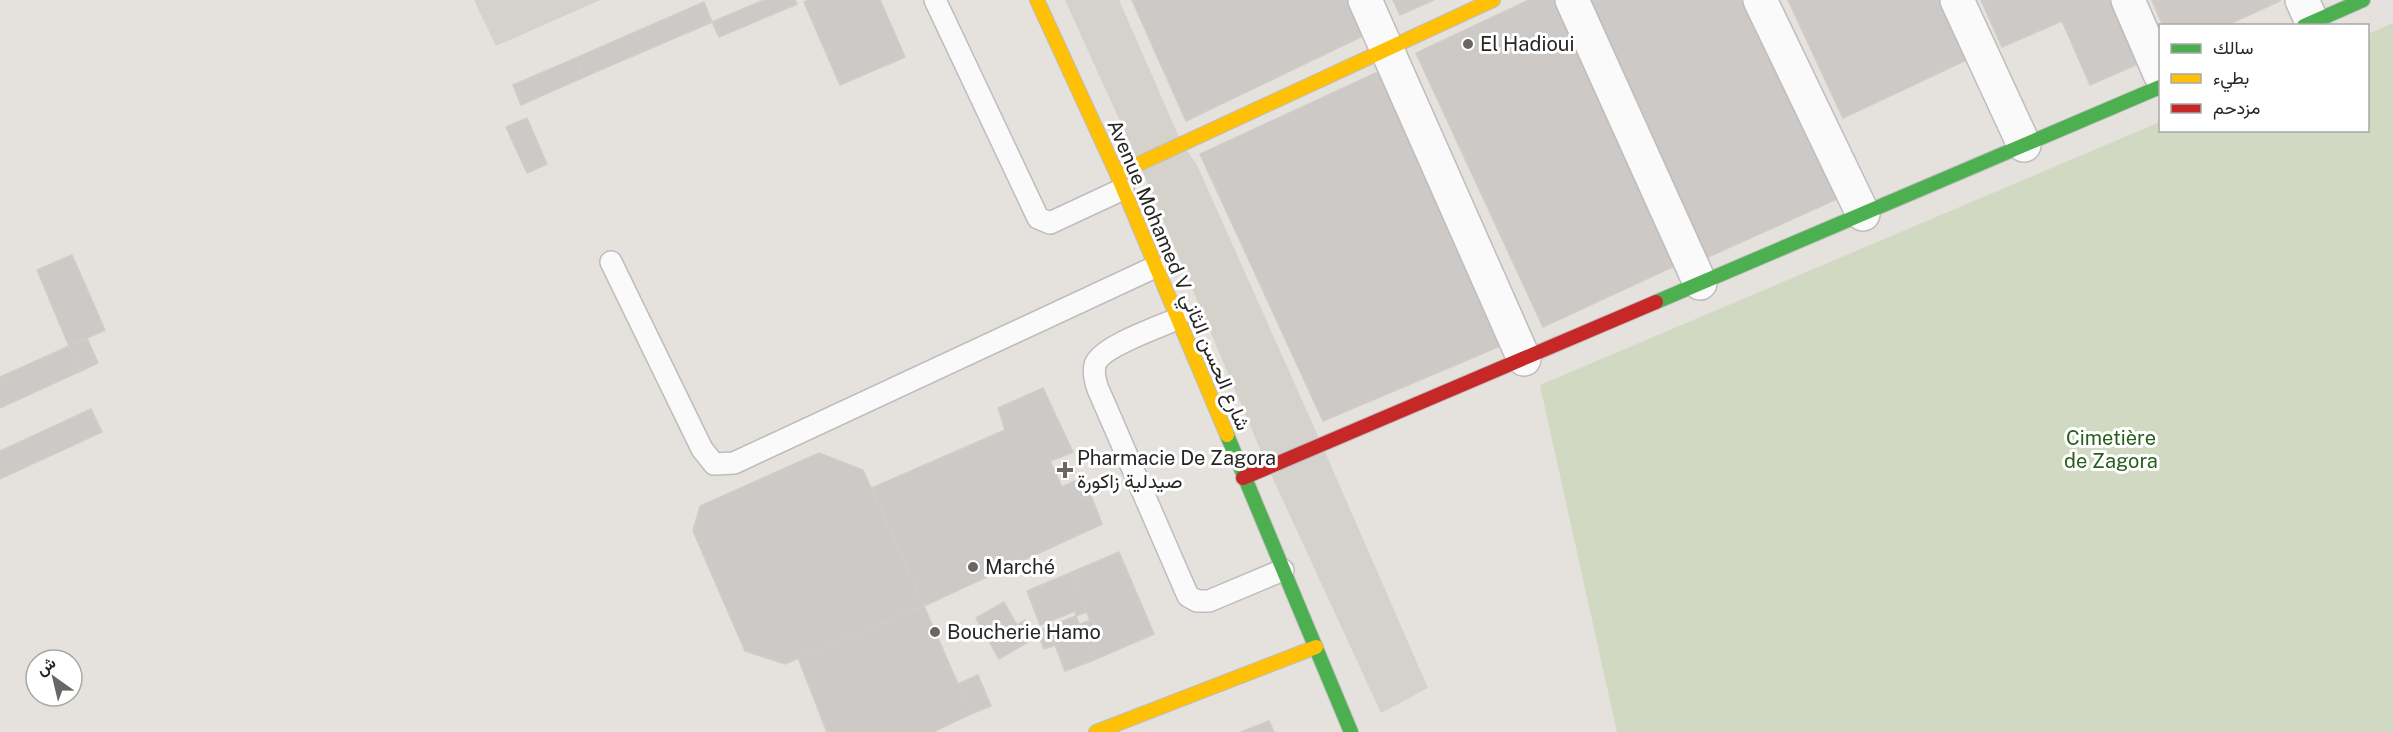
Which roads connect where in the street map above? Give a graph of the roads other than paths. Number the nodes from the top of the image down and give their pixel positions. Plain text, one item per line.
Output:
1 (936, 0) edge
2 (1037, 0) edge
3 (1365, 0) edge
4 (1493, 0) edge
5 (1572, 0) edge
6 (1760, 0) edge
7 (1957, 0) edge
8 (2128, 0) edge
9 (2363, 0) edge
10 (2306, 16) edge
11 (1387, 49) junction
12 (2159, 72) edge
13 (2159, 87) edge
14 (2024, 145) junction
15 (1120, 181) junction
16 (1863, 214) junction
17 (611, 262) dead end
18 (1155, 267) junction
19 (1700, 283) junction
20 (1177, 319) junction
21 (1524, 359) junction
22 (1243, 478) junction
23 (1283, 570) junction
24 (1316, 647) junction
25 (1096, 732) edge
26 (1351, 732) edge

1 - 15 lane
2 - 15 street, Avenue Mohamed V شارع الحسن الثاني
3 - 11 street
4 - 11 street
5 - 19 street
6 - 16 street
7 - 14 street
8 - 12 street
9 - 10 street
11 - 15 street
11 - 21 street
13 - 14 street
14 - 16 street
15 - 18 street, Avenue Mohamed V شارع الحسن الثاني
16 - 19 street
17 - 18 lane
18 - 20 street, Avenue Mohamed V شارع الحسن الثاني
19 - 21 street
20 - 22 street, Avenue Mohamed V شارع الحسن الثاني
20 - 23 lane
21 - 22 street
22 - 23 street, Avenue Mohamed V شارع الحسن الثاني
23 - 24 street, Avenue Mohamed V شارع الحسن الثاني
24 - 25 street
24 - 26 street, Avenue Mohamed V شارع الحسن الثاني

